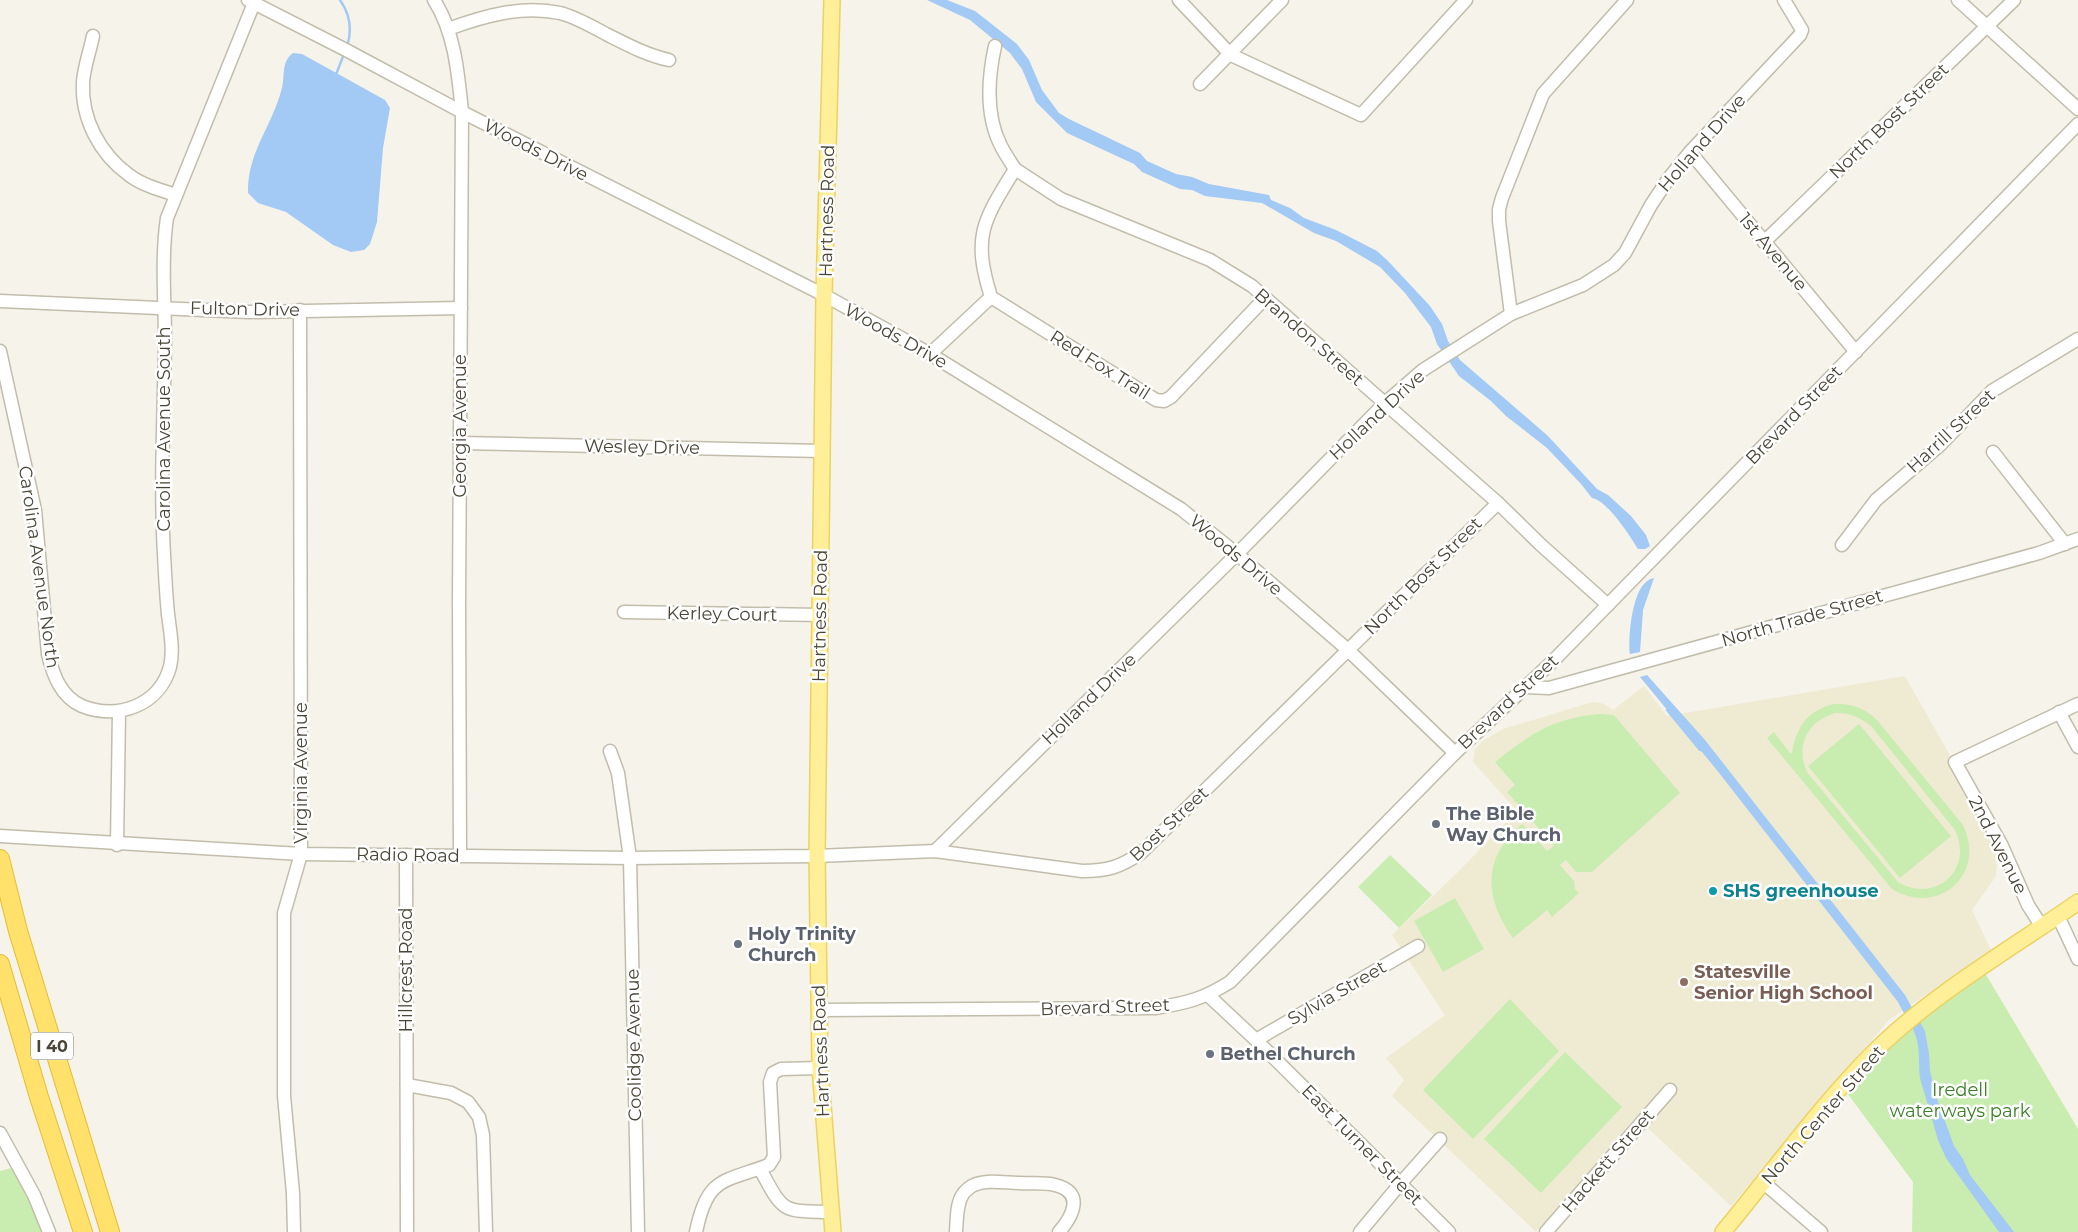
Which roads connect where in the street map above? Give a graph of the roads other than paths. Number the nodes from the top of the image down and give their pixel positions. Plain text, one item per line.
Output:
1 (434, 0) edge
2 (832, 0) edge
3 (1179, 0) edge
4 (1282, 0) edge
5 (1466, 0) edge
6 (1627, 0) edge
7 (1784, 0) edge
8 (1958, 0) edge
9 (2014, 0) edge
10 (251, 2) edge
11 (1987, 26) junction
12 (448, 29) junction
13 (92, 36) dead end
14 (995, 46) dead end
15 (1231, 55) junction
16 (669, 60) dead end
17 (1200, 84) dead end
18 (2078, 109) edge
19 (462, 112) junction
20 (2078, 124) edge
21 (1690, 152) junction
22 (1015, 169) junction
23 (176, 195) junction
24 (1764, 242) junction
25 (824, 296) junction
26 (991, 297) junction
27 (1265, 298) junction
28 (0, 300) edge
29 (165, 308) junction
30 (461, 308) junction
31 (300, 310) junction
32 (1510, 314) junction
33 (2078, 339) edge
34 (0, 351) edge
35 (1856, 352) junction
36 (930, 354) junction
37 (1384, 404) junction
38 (460, 443) junction
39 (823, 451) junction
40 (1993, 452) dead end
41 (1498, 503) junction
42 (2078, 539) edge
43 (2065, 544) junction
44 (1842, 545) dead end
45 (1237, 554) junction
46 (1608, 605) junction
47 (624, 612) dead end
48 (821, 615) junction
49 (1348, 650) junction
50 (1525, 687) junction
51 (2078, 704) edge
52 (119, 712) junction
53 (2059, 712) junction
54 (2078, 747) edge
55 (610, 751) dead end
56 (1455, 753) junction
57 (0, 836) edge
58 (117, 844) junction
59 (934, 851) junction
60 (300, 854) junction
61 (406, 855) junction
62 (460, 856) junction
63 (817, 856) junction
64 (630, 858) junction
65 (0, 859) edge
66 (2078, 902) edge
67 (2058, 916) junction
68 (2042, 927) junction
69 (1418, 946) dead end
70 (2078, 959) edge
71 (0, 964) edge
72 (1209, 996) junction
73 (818, 1010) junction
74 (1256, 1040) junction
75 (820, 1068) junction
76 (407, 1085) junction
77 (1670, 1090) dead end
78 (0, 1133) edge
79 (1440, 1139) dead end
80 (760, 1168) junction
81 (1764, 1183) junction
82 (1400, 1184) junction
83 (831, 1212) junction
84 (48, 1232) edge
85 (83, 1232) edge
86 (110, 1232) edge
87 (294, 1232) edge
88 (407, 1232) edge
89 (486, 1232) edge
90 (638, 1232) edge
91 (696, 1232) edge
92 (832, 1232) edge
93 (956, 1232) edge
94 (1059, 1232) edge
95 (1360, 1232) edge
96 (1449, 1232) edge
97 (1546, 1232) edge
98 (1723, 1232) edge
99 (1821, 1232) edge

1 - 12 street, Georgia Avenue
2 - 25 main road, Hartness Road
3 - 15 street
4 - 15 street
5 - 15 street
6 - 32 street
7 - 21 street, Holland Drive
8 - 11 street
9 - 11 street, North Bost Street
10 - 19 street, Woods Drive
10 - 23 street, Carolina Avenue South
11 - 18 street
11 - 24 street, North Bost Street
12 - 16 street
12 - 19 street, Georgia Avenue
13 - 23 street
14 - 22 street
15 - 17 street
19 - 25 street, Woods Drive
19 - 30 street, Georgia Avenue
20 - 35 street, Brevard Street
21 - 24 street, 1st Avenue
21 - 32 street, Holland Drive
22 - 26 street
22 - 27 street, Brandon Street
23 - 29 street, Carolina Avenue South
24 - 35 street, 1st Avenue
25 - 36 street, Woods Drive
25 - 39 main road, Hartness Road
26 - 27 street, Red Fox Trail
26 - 36 street
27 - 37 street, Brandon Street
28 - 29 street, Fulton Drive
29 - 31 street, Fulton Drive
29 - 52 street, Carolina Avenue South
30 - 31 street, Fulton Drive
30 - 38 street, Georgia Avenue
31 - 60 street, Virginia Avenue
32 - 37 street, Holland Drive
33 - 44 street, Harrill Street
34 - 52 street, Carolina Avenue North
35 - 46 street, Brevard Street
36 - 45 street, Woods Drive
37 - 41 street, Brandon Street
37 - 45 street, Holland Drive
38 - 39 street, Wesley Drive
38 - 62 street, Georgia Avenue
39 - 48 main road, Hartness Road
40 - 43 street
41 - 46 street, Brandon Street
41 - 49 street, North Bost Street
42 - 43 street, North Trade Street
43 - 50 street, North Trade Street
45 - 49 street, Woods Drive
45 - 59 street, Holland Drive
46 - 50 street, Brevard Street
47 - 48 street, Kerley Court
48 - 63 main road, Hartness Road
49 - 56 street, Woods Drive
49 - 59 street, Bost Street
50 - 56 street, Brevard Street
51 - 53 street
52 - 58 street
53 - 54 street
53 - 68 street, 2nd Avenue
55 - 64 street, Coolidge Avenue
56 - 72 street, Brevard Street
57 - 58 street, Radio Road
58 - 60 street, Radio Road
59 - 63 street, Bost Street
60 - 61 street, Radio Road
60 - 87 street, Virginia Avenue
61 - 62 street, Radio Road
61 - 76 street, Hillcrest Road
62 - 64 street, Radio Road
63 - 64 street, Radio Road
63 - 73 main road, Hartness Road
64 - 90 street, Coolidge Avenue
65 - 86 highway, I 40
66 - 67 main road, North Center Street
67 - 68 main road, North Center Street
67 - 70 street
68 - 81 main road, North Center Street
69 - 74 street, Sylvia Street
71 - 85 highway, I 40
72 - 73 street, Brevard Street
72 - 74 street, East Turner Street
73 - 75 main road, Hartness Road
74 - 82 street, East Turner Street
75 - 80 street
75 - 83 main road, Hartness Road
76 - 88 street, Hillcrest Road
76 - 89 street
77 - 97 street, Hackett Street
78 - 84 street
79 - 82 street
80 - 83 street
80 - 91 street
81 - 98 main road, North Center Street
81 - 99 street
82 - 95 street
82 - 96 street, East Turner Street
83 - 92 main road, Hartness Road
93 - 94 street

